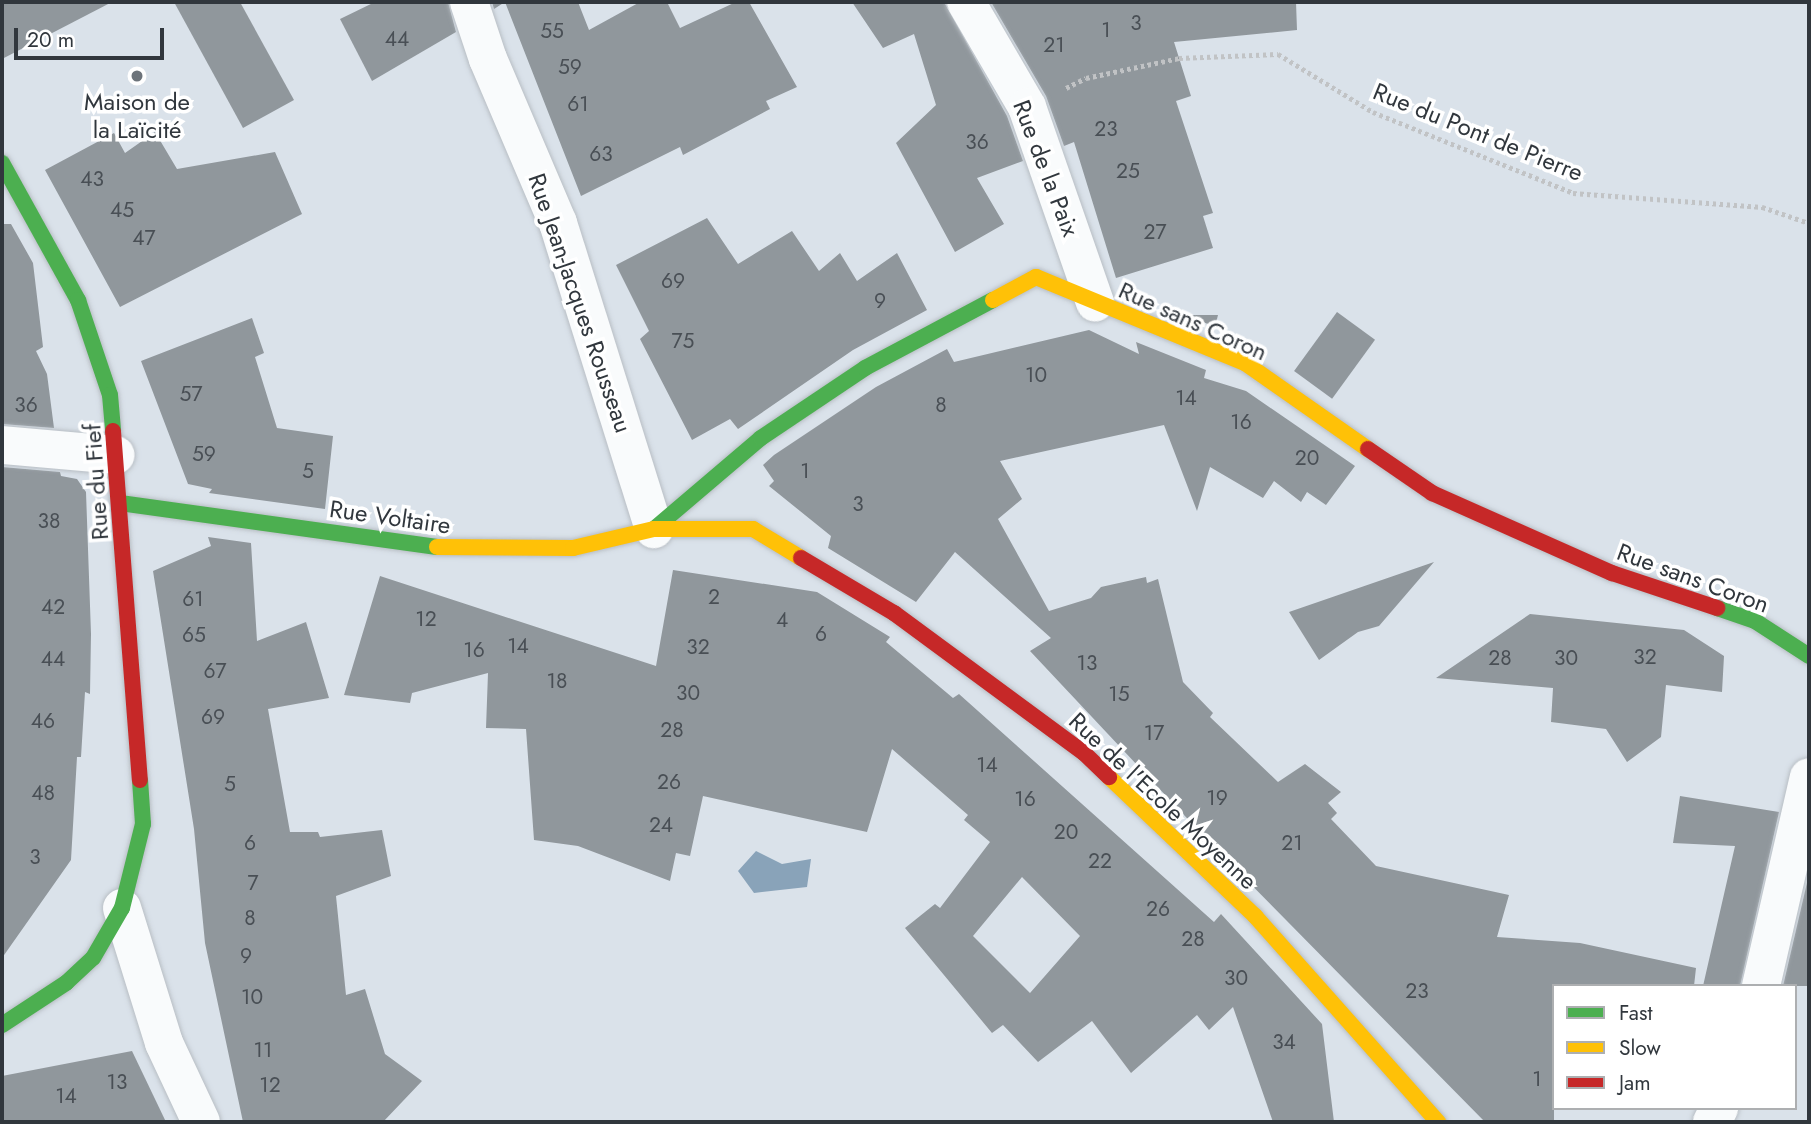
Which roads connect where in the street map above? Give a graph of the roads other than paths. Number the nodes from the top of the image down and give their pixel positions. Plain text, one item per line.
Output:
1 (469, 2) edge
2 (966, 2) edge
3 (2, 163) edge
4 (1095, 302) junction
5 (2, 445) edge
6 (116, 455) junction
7 (120, 503) junction
8 (654, 529) junction
9 (1809, 656) edge
10 (1809, 777) edge
11 (122, 908) junction
12 (1761, 984) edge
13 (2, 1025) edge
14 (201, 1122) edge
15 (1438, 1122) edge

1 - 8 street, Rue Jean-Jacques Rousseau
2 - 4 street, Rue de la Paix
3 - 6 street, Rue du Fief
4 - 8 street, Rue sans Coron
4 - 9 street, Rue sans Coron
5 - 6 street
6 - 7 street, Rue du Fief
7 - 8 street, Rue Voltaire
7 - 11 street, Rue du Fief
8 - 15 street, Rue de l'Ecole Moyenne
10 - 12 street
11 - 13 street, Rue du Fief
11 - 14 street

